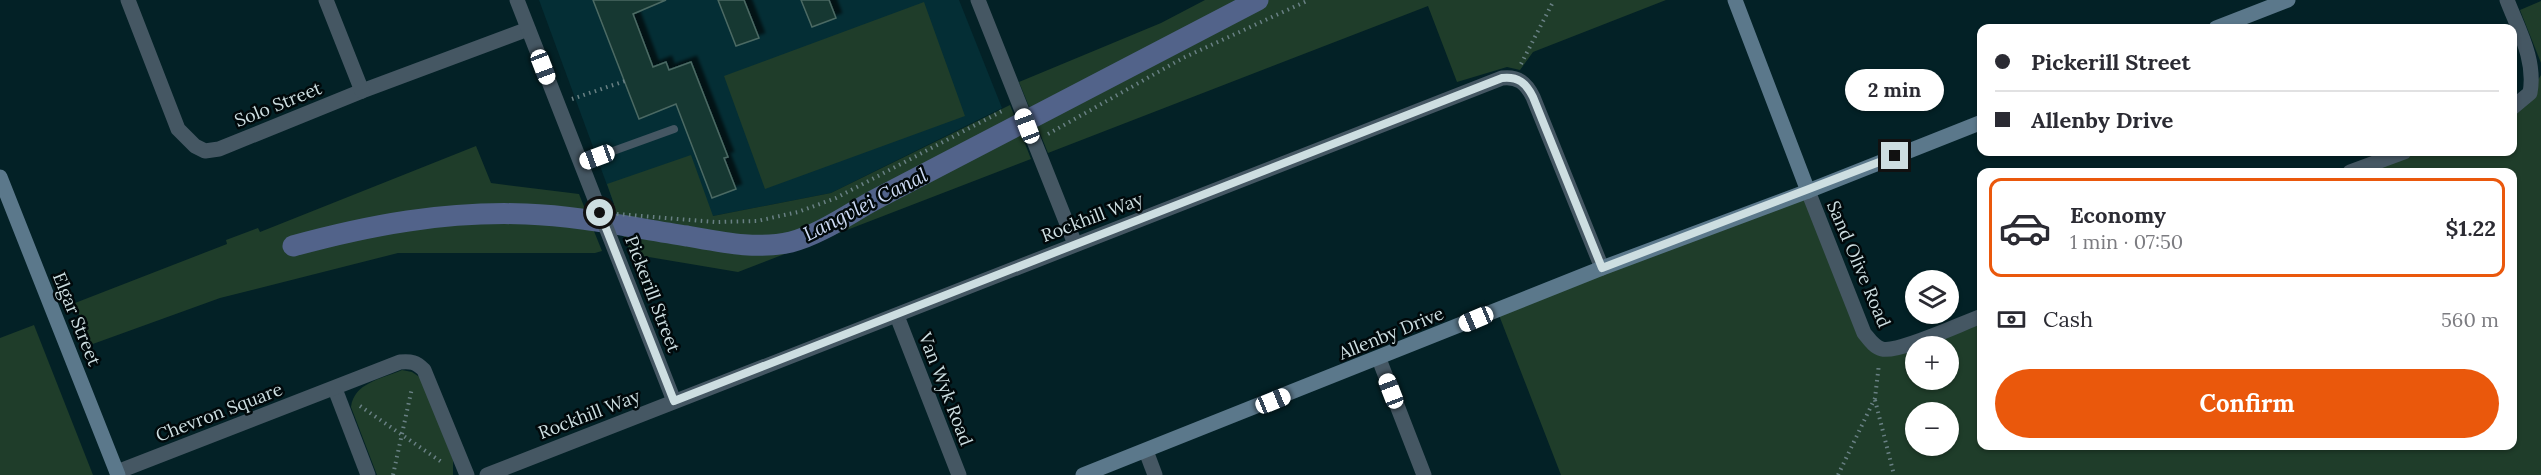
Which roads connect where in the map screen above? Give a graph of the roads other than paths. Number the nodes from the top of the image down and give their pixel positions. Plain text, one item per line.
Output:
1 (128, 0) edge
2 (326, 0) edge
3 (517, 0) edge
4 (978, 0) edge
5 (1735, 0) edge
6 (2288, 0) edge
7 (2507, 0) edge
8 (2226, 24) edge
9 (2516, 24) edge
10 (2517, 26) edge
11 (528, 29) junction
12 (362, 92) junction
13 (2517, 104) edge
14 (1977, 124) edge
15 (674, 129) dead end
16 (2393, 156) edge
17 (580, 163) junction
18 (2361, 168) edge
19 (0, 177) edge
20 (1808, 191) junction
21 (1075, 244) junction
22 (1602, 268) junction
23 (897, 316) junction
24 (1977, 318) edge
25 (1379, 359) junction
26 (335, 389) junction
27 (674, 401) junction
28 (1146, 451) junction
29 (117, 473) edge
30 (368, 475) edge
31 (467, 475) edge
32 (487, 475) edge
33 (959, 475) edge
34 (1083, 475) edge
35 (1155, 475) edge
36 (1424, 475) edge

1 - 12 street, Solo Street
2 - 12 street
3 - 11 street, Pickerill Street
4 - 21 street
5 - 20 street
6 - 8 street
7 - 9 street
10 - 13 street
11 - 12 street, Solo Street
11 - 17 street, Pickerill Street
14 - 20 street, Allenby Drive
15 - 17 lane
16 - 18 street
17 - 27 street, Pickerill Street
19 - 29 street, Elgar Street
20 - 22 street, Allenby Drive
20 - 24 street, Sand Olive Road
21 - 22 street, Rockhill Way
21 - 23 street, Rockhill Way
22 - 25 street, Allenby Drive
23 - 27 street, Rockhill Way
23 - 33 street, Van Wyk Road
25 - 28 street, Allenby Drive
25 - 36 street
26 - 29 street, Chevron Square
26 - 30 street
26 - 31 street, Chevron Square
27 - 32 street, Rockhill Way
28 - 34 street, Allenby Drive
28 - 35 street

